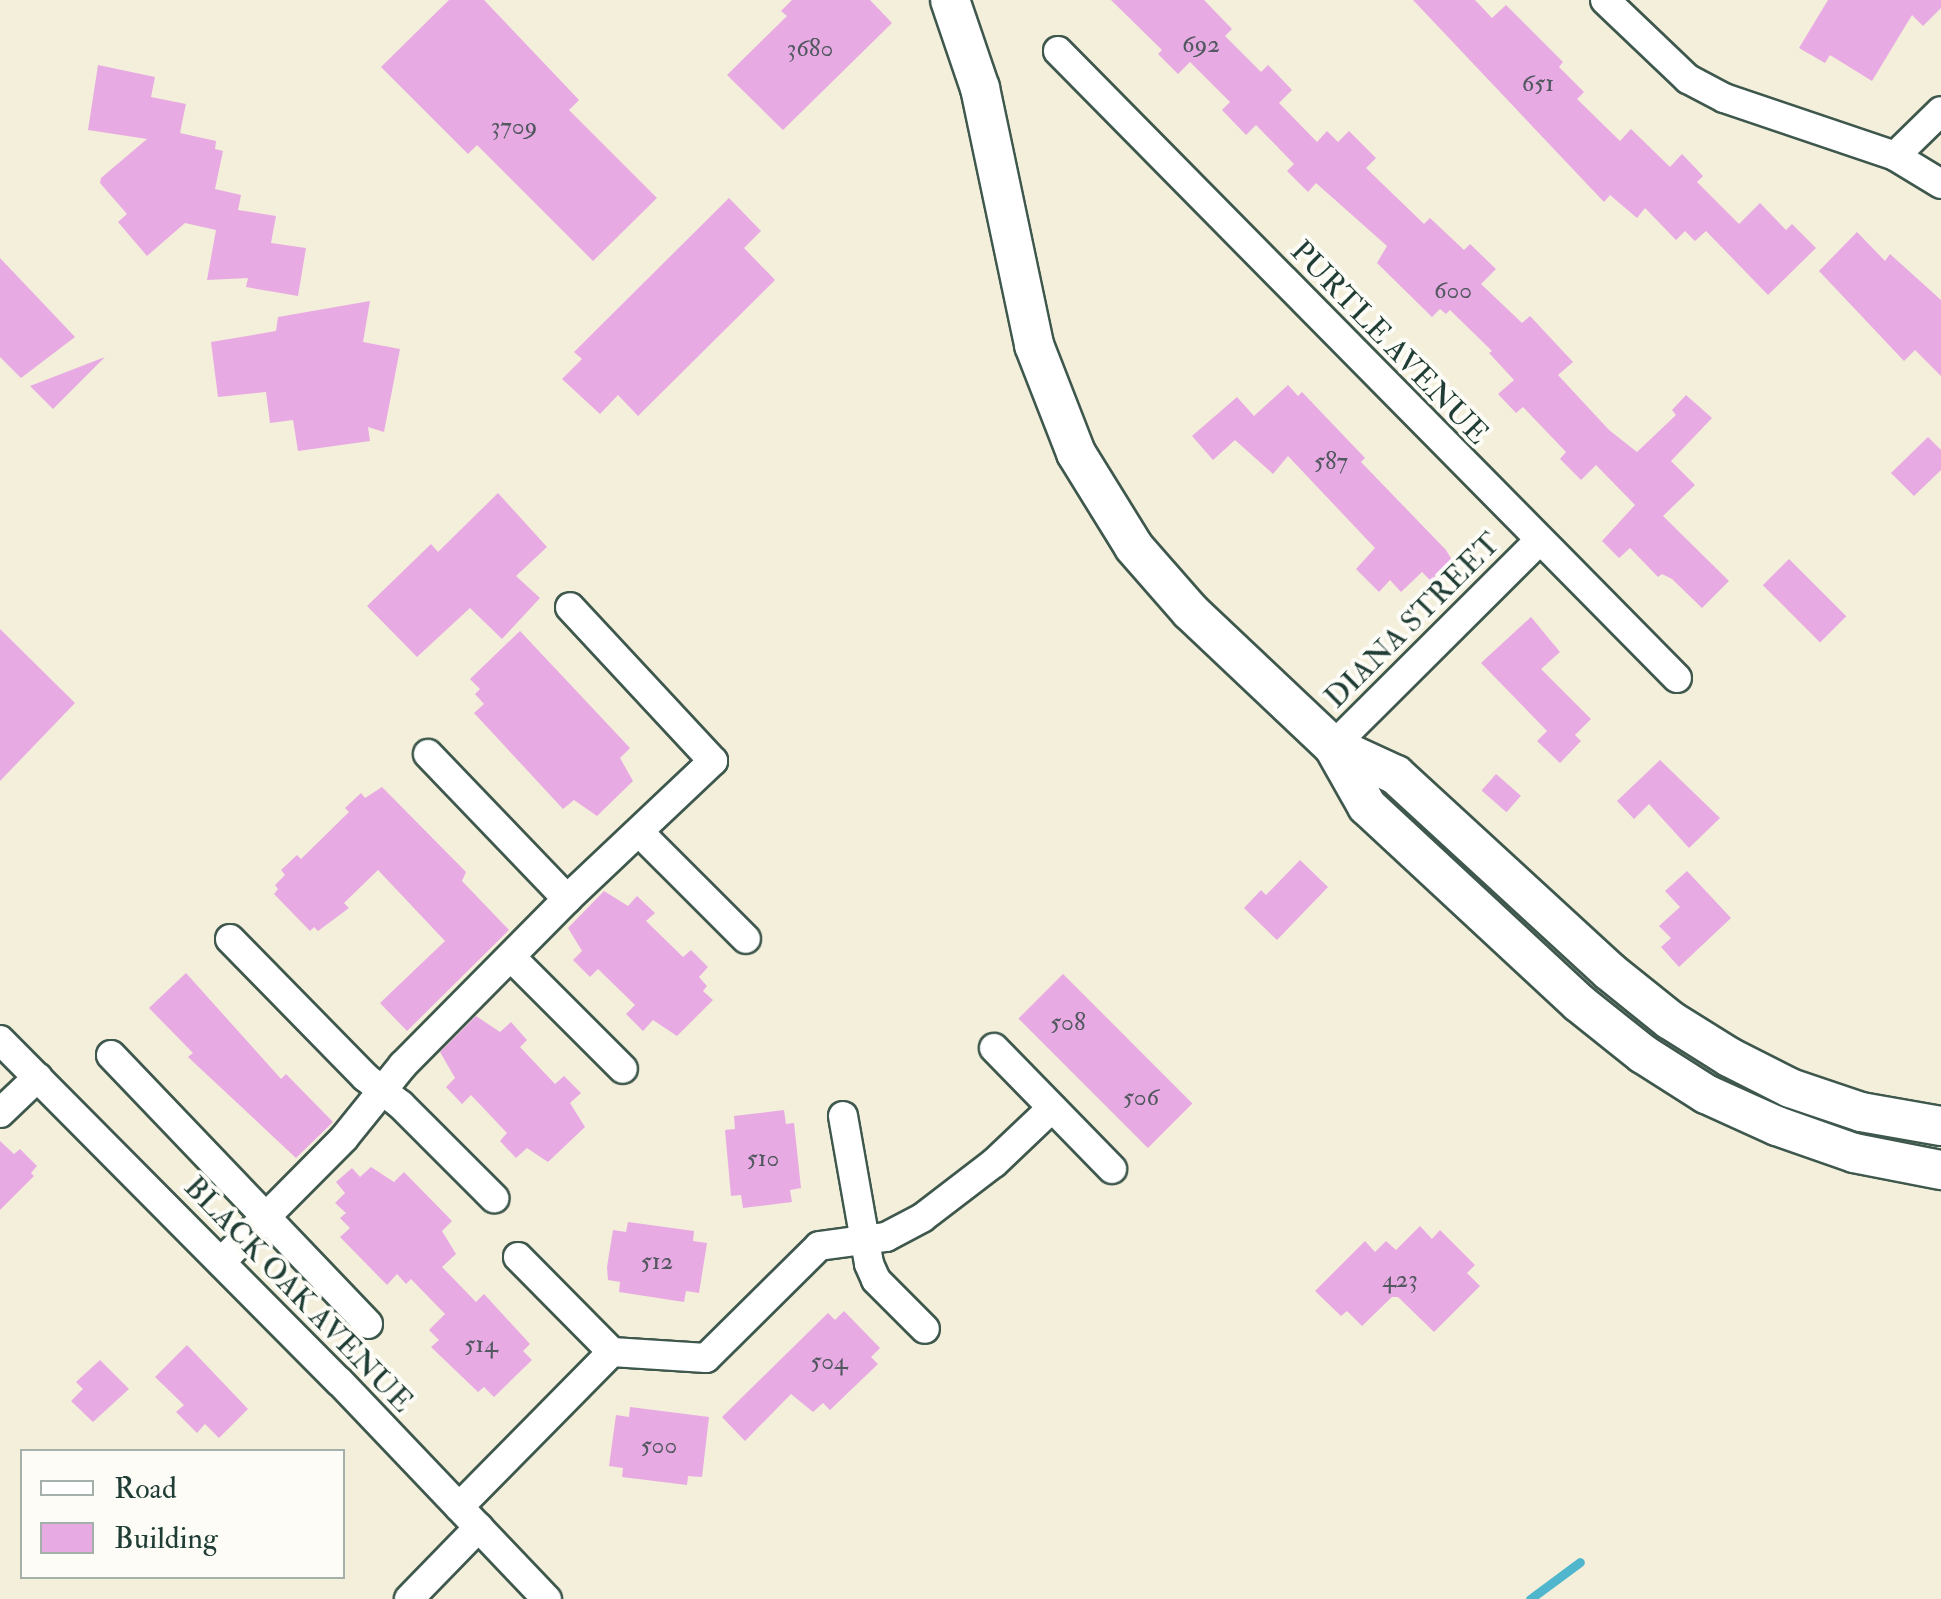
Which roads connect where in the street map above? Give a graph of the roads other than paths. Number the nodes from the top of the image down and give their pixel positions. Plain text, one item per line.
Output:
1 (950, 0) edge
2 (1605, 0) edge
3 (1058, 51) dead end
4 (1941, 110) edge
5 (1896, 156) junction
6 (1941, 184) edge
7 (1538, 542) junction
8 (570, 607) dead end
9 (1677, 678) dead end
10 (1334, 746) junction
11 (428, 754) dead end
12 (639, 832) junction
13 (567, 899) junction
14 (746, 939) dead end
15 (230, 940) dead end
16 (511, 957) junction
17 (0, 1040) edge
18 (994, 1048) dead end
19 (110, 1054) dead end
20 (623, 1069) dead end
21 (38, 1077) junction
22 (382, 1092) junction
23 (1052, 1108) junction
24 (0, 1113) edge
25 (843, 1116) dead end
26 (1941, 1126) edge
27 (1112, 1169) dead end
28 (1941, 1170) edge
29 (494, 1198) dead end
30 (268, 1216) junction
31 (864, 1240) junction
32 (518, 1257) dead end
33 (221, 1262) junction
34 (368, 1324) dead end
35 (925, 1330) dead end
36 (612, 1352) junction
37 (459, 1507) junction
38 (480, 1527) junction
39 (409, 1599) edge
40 (546, 1599) edge

1 - 10 main road
2 - 5 street
3 - 7 street, PURTLE AVENUE
4 - 5 street
5 - 6 street
7 - 9 street, PURTLE AVENUE
7 - 10 street, DIANA STREET
8 - 12 street
10 - 26 main road
10 - 28 main road
11 - 13 street
12 - 13 street
12 - 14 street
13 - 16 street
15 - 22 street
16 - 20 street
16 - 22 street
17 - 21 street, BLACK OAK AVENUE
18 - 23 street
19 - 30 street
21 - 24 street
21 - 33 street, BLACK OAK AVENUE
22 - 29 street
22 - 30 street
23 - 27 street
23 - 31 street
25 - 31 street
30 - 33 street
30 - 34 street
31 - 35 street
31 - 36 street
32 - 36 street
33 - 37 street, BLACK OAK AVENUE
36 - 37 street
37 - 38 street, BLACK OAK AVENUE
38 - 39 street
38 - 40 street, BLACK OAK AVENUE

